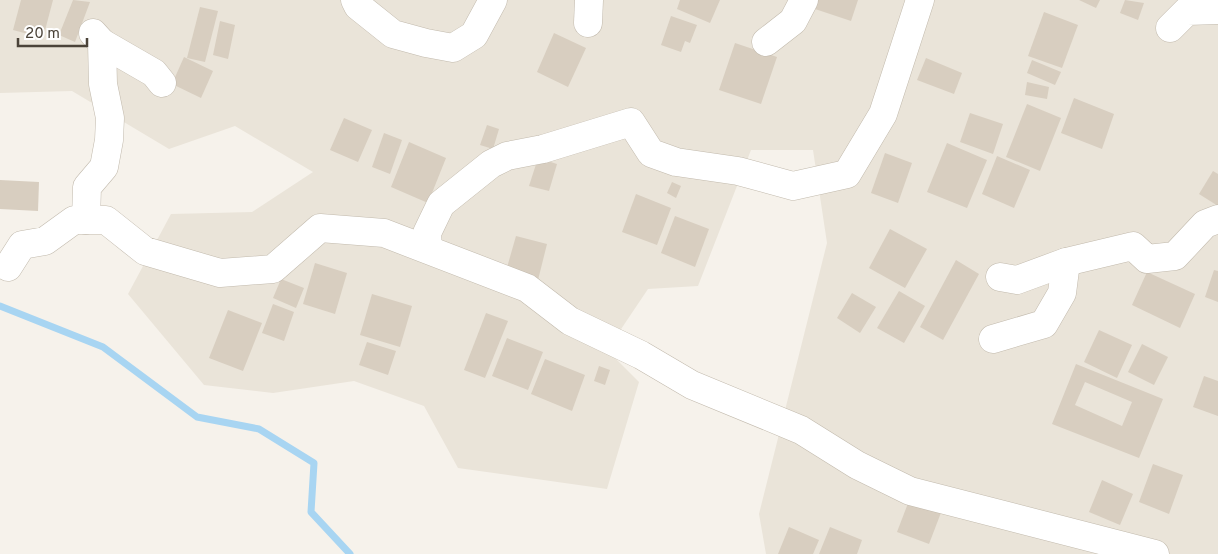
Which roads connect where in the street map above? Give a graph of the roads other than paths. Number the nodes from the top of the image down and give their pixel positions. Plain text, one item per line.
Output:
1 (354, 0) edge
2 (493, 0) edge
3 (804, 0) edge
4 (920, 0) edge
5 (1218, 10) edge
6 (1170, 28) dead end
7 (766, 42) dead end
8 (162, 83) dead end
9 (1218, 219) edge
10 (86, 220) junction
11 (428, 249) junction
12 (1066, 262) junction
13 (8, 267) dead end
14 (1000, 277) dead end
15 (993, 339) dead end
16 (1155, 554) edge

1 - 2 street
3 - 7 street
4 - 11 street
5 - 6 street
8 - 10 street
9 - 12 street
10 - 11 street
10 - 13 street
11 - 16 street
12 - 14 street
12 - 15 street

